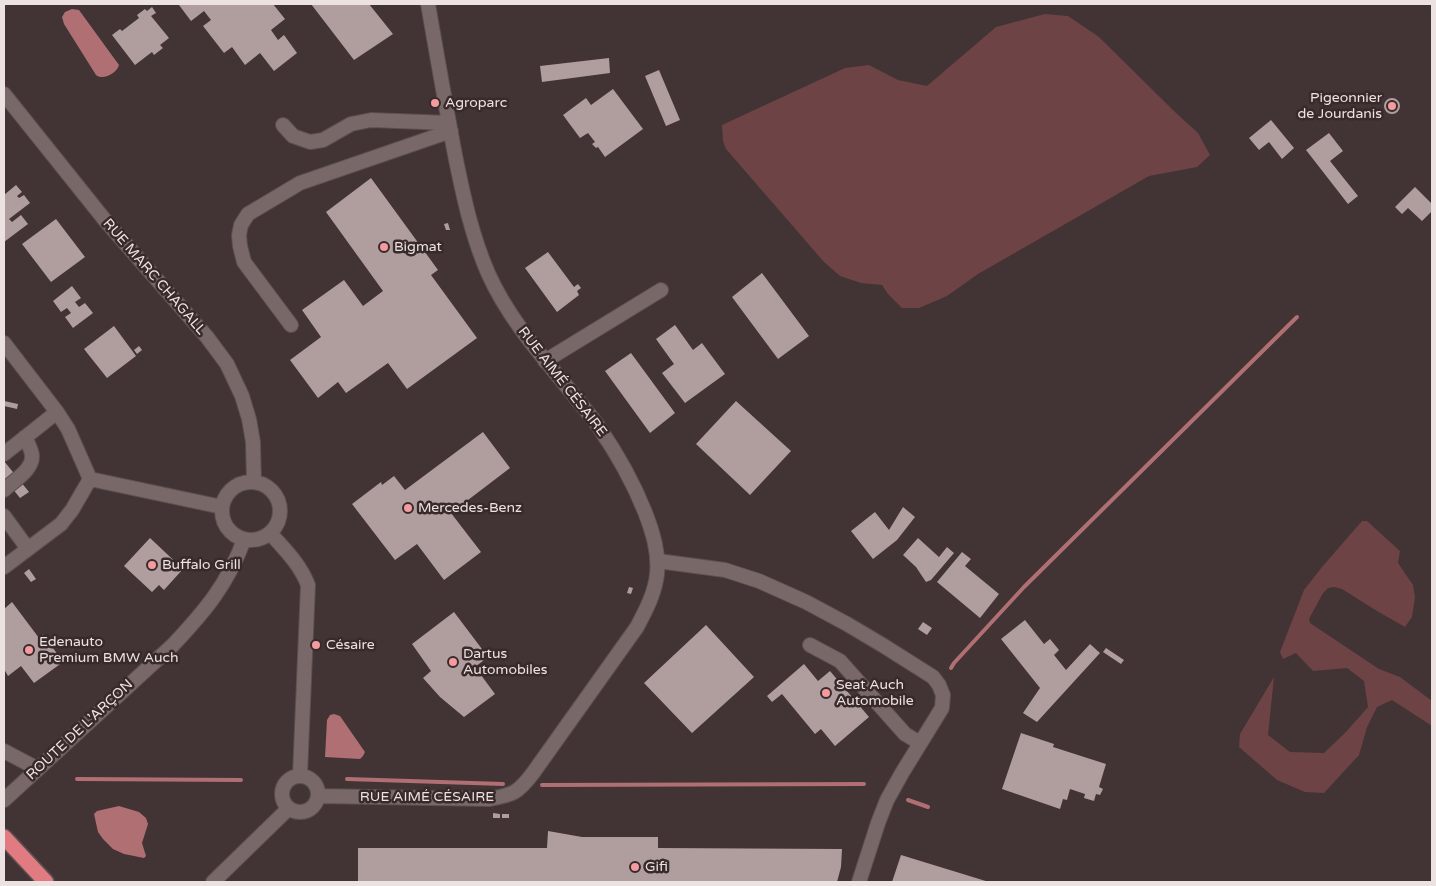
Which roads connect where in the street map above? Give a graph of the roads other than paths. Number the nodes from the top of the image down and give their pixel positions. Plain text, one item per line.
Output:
1 (428, 4) edge
2 (4, 94) edge
3 (283, 125) dead end
4 (450, 127) junction
5 (661, 290) dead end
6 (291, 325) dead end
7 (4, 343) edge
8 (545, 361) junction
9 (57, 412) junction
10 (25, 437) junction
11 (4, 454) edge
12 (90, 479) junction
13 (254, 482) junction
14 (4, 490) edge
15 (222, 507) junction
16 (4, 516) edge
17 (270, 534) junction
18 (244, 540) junction
19 (28, 549) junction
20 (658, 561) junction
21 (4, 567) edge
22 (810, 645) dead end
23 (920, 743) junction
24 (4, 751) edge
25 (38, 769) junction
26 (300, 775) junction
27 (318, 796) junction
28 (4, 800) edge
29 (288, 809) junction
30 (4, 837) edge
31 (46, 882) edge
32 (213, 882) edge
33 (859, 882) edge

1 - 4 street, RUE AIMÉ CÉSAIRE
2 - 13 street, RUE MARC CHAGALL
3 - 4 street
4 - 6 street
4 - 8 street, RUE AIMÉ CÉSAIRE
5 - 8 street
7 - 9 street
8 - 20 street, RUE AIMÉ CÉSAIRE
9 - 10 street
9 - 12 street
10 - 11 street
10 - 14 street
12 - 15 street
12 - 19 street
13 - 15 street
13 - 17 street
15 - 18 street
16 - 19 street
17 - 18 street
17 - 26 street
18 - 25 street, ROUTE DE L’ARÇON
19 - 21 street
20 - 23 street
20 - 27 street, RUE AIMÉ CÉSAIRE
22 - 23 street
23 - 33 street
24 - 25 street
25 - 28 street, ROUTE DE L’ARÇON
26 - 27 street
26 - 29 street
27 - 29 street
29 - 32 street
30 - 31 highway

